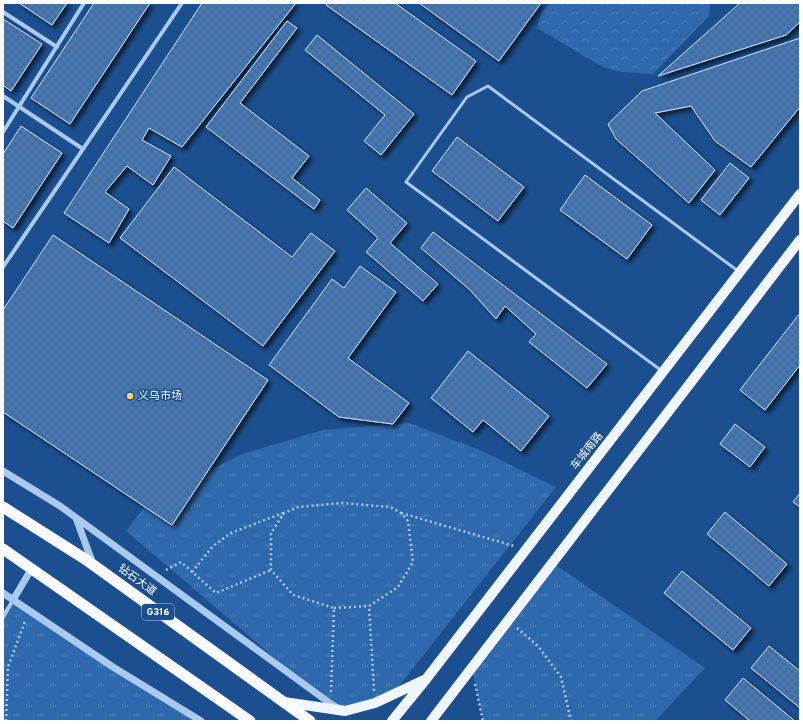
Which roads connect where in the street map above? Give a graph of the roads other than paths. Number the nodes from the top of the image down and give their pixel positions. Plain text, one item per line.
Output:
1 (84, 3) edge
2 (182, 3) edge
3 (3, 12) edge
4 (57, 47) junction
5 (3, 96) edge
6 (20, 107) junction
7 (3, 132) edge
8 (83, 149) junction
9 (800, 194) edge
10 (800, 240) edge
11 (3, 267) edge
12 (740, 273) junction
13 (664, 372) junction
14 (3, 471) edge
15 (3, 507) edge
16 (76, 518) junction
17 (3, 549) edge
18 (93, 564) junction
19 (32, 568) junction
20 (3, 593) edge
21 (13, 600) junction
22 (3, 617) edge
23 (427, 678) junction
24 (284, 702) junction
25 (345, 712) junction
26 (241, 716) edge
27 (438, 716) edge
28 (201, 721) edge
29 (250, 721) edge
30 (310, 721) edge
31 (392, 721) edge
32 (432, 721) edge

1 - 4 street
2 - 8 street
3 - 4 street
4 - 6 street
5 - 6 street
6 - 7 street
6 - 8 street
8 - 11 street
9 - 12 main road, 车城南路
10 - 27 main road
12 - 13 main road, 车城南路
12 - 13 lane
13 - 23 main road, 车城南路
14 - 16 street
15 - 18 highway, 钻石大道 / G316
16 - 18 street
16 - 25 street
17 - 19 highway
18 - 24 highway, 钻石大道 / G316
19 - 21 street
19 - 26 highway
20 - 21 street
21 - 22 street
21 - 28 street
23 - 25 main road
23 - 31 main road, 车城南路
24 - 25 main road
24 - 30 highway, 钻石大道 / G316
26 - 29 highway
27 - 32 main road

